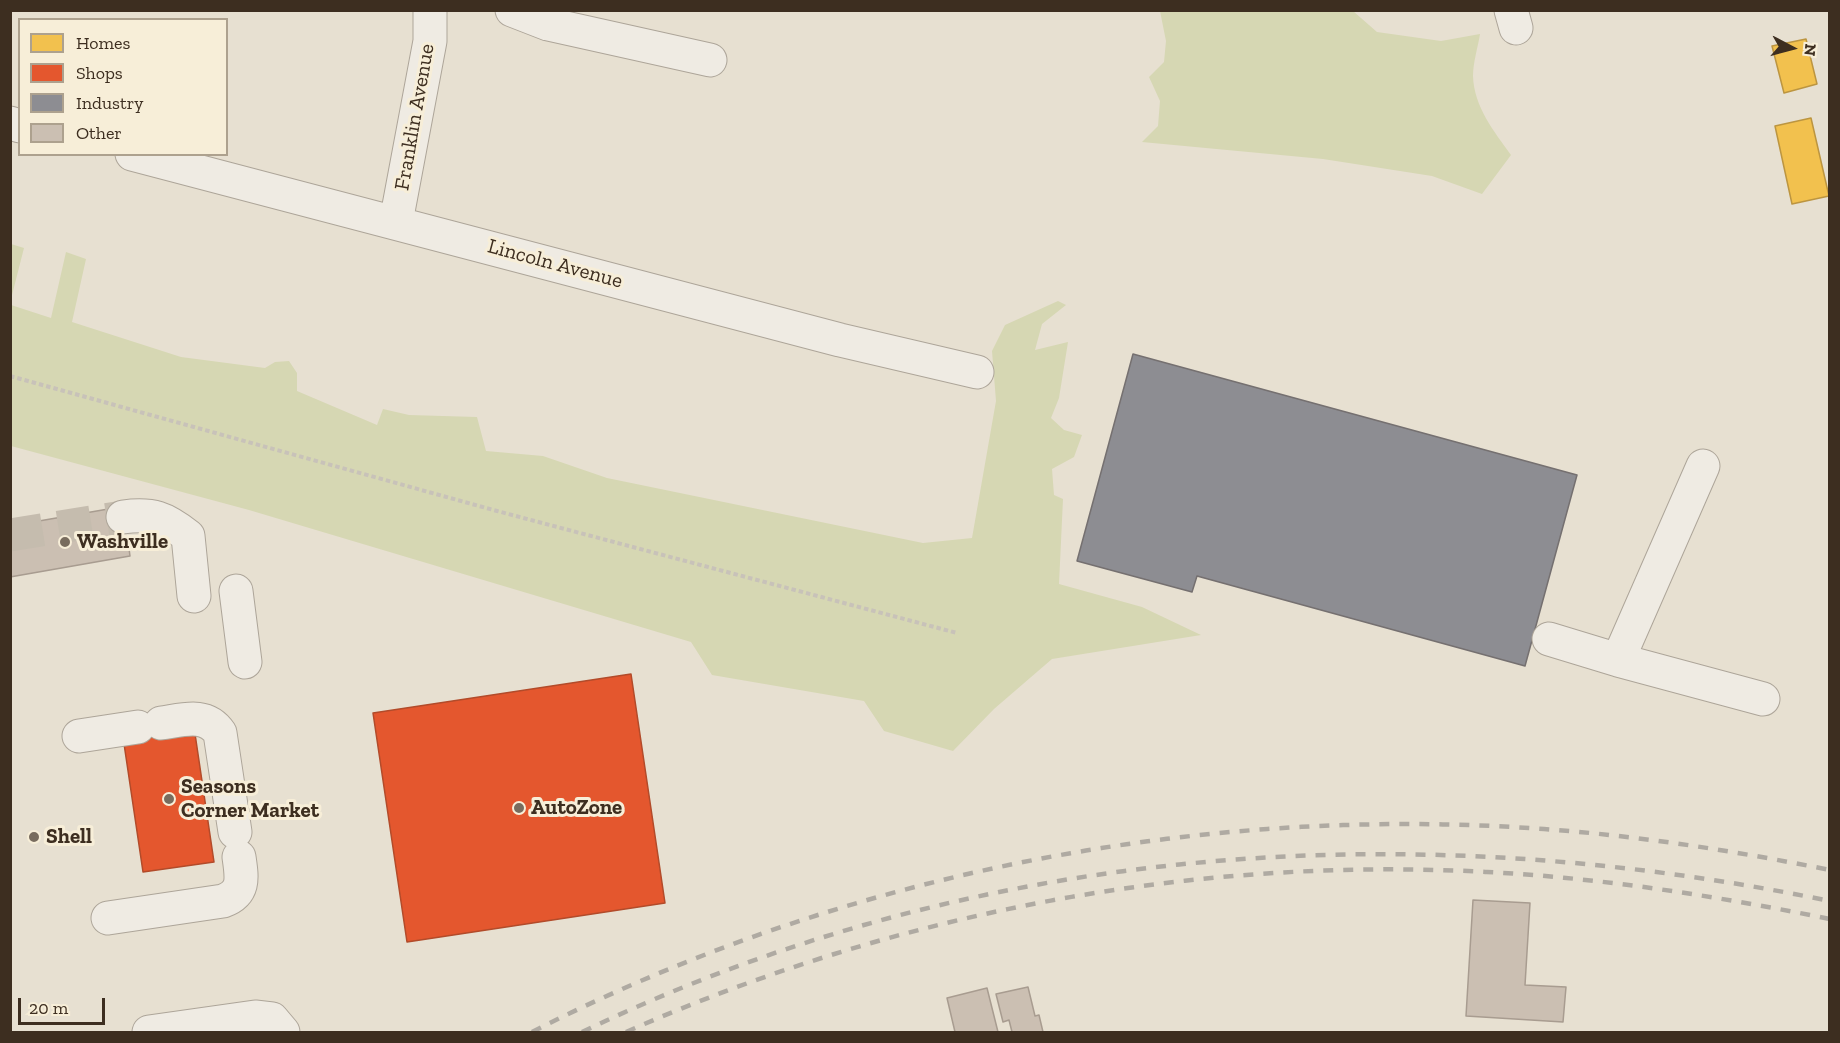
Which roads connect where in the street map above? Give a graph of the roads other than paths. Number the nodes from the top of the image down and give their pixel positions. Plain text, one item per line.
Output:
1 (430, 10) edge
2 (512, 10) edge
3 (710, 60) dead end
4 (140, 156) edge
5 (396, 222) junction
6 (978, 372) dead end
7 (1703, 466) dead end
8 (123, 517) tunnel mouth
9 (236, 591) dead end
10 (194, 596) dead end
11 (1549, 639) dead end
12 (1618, 660) junction
13 (245, 662) dead end
14 (1763, 699) dead end
15 (79, 736) dead end
16 (108, 918) dead end
17 (256, 1025) edge
18 (148, 1032) edge
19 (283, 1032) edge

1 - 5 street, Franklin Avenue
2 - 3 street
4 - 5 street, Lincoln Avenue
5 - 6 street, Lincoln Avenue
7 - 12 street
8 - 10 street
9 - 13 street
11 - 12 street
12 - 14 street
15 - 16 street
17 - 18 street
17 - 19 street

